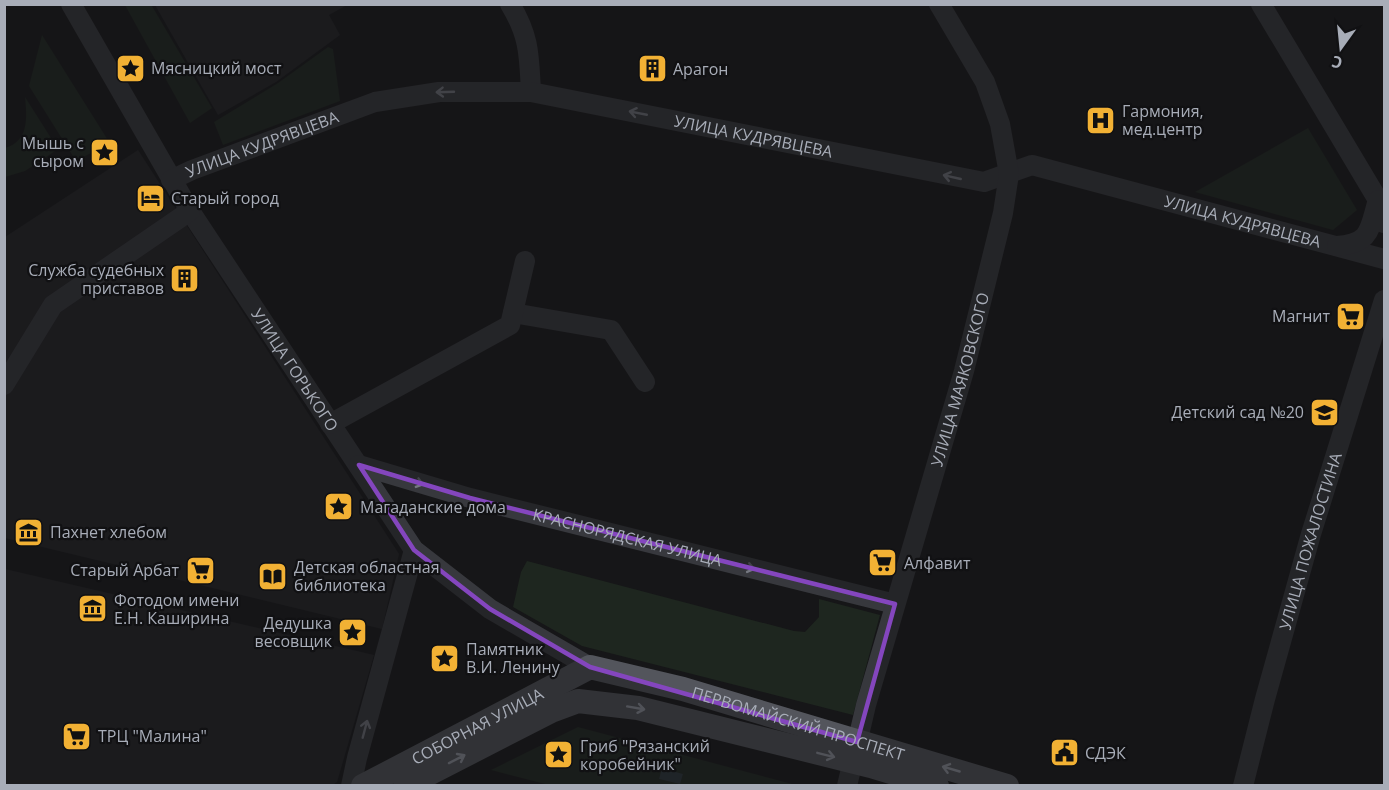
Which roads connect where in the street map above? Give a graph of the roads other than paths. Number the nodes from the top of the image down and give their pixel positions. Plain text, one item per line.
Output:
1 (71, 4) edge
2 (510, 4) edge
3 (939, 4) edge
4 (1261, 4) edge
5 (531, 92) junction
6 (1009, 174) junction
7 (171, 180) junction
8 (1378, 200) junction
9 (190, 211) junction
10 (1384, 223) edge
11 (1384, 234) edge
12 (1337, 246) junction
13 (1364, 254) junction
14 (1384, 259) edge
15 (525, 261) dead end
16 (1384, 300) edge
17 (513, 313) junction
18 (645, 382) dead end
19 (4, 385) edge
20 (330, 424) junction
21 (359, 465) junction
22 (414, 550) junction
23 (895, 604) junction
24 (590, 667) junction
25 (578, 701) joint
26 (855, 752) junction
27 (351, 786) edge
28 (363, 786) edge
29 (405, 786) edge
30 (847, 786) edge
31 (937, 786) edge
32 (1007, 786) edge
33 (1243, 786) edge

1 - 7 street, УЛИЦА ГОРЬКОГО
2 - 5 street
3 - 6 street, УЛИЦА МАЯКОВСКОГО
4 - 8 street
6 -> 5 street, УЛИЦА КУДРЯВЦЕВА
5 -> 7 street, УЛИЦА КУДРЯВЦЕВА
6 - 12 street, УЛИЦА КУДРЯВЦЕВА
6 - 23 street, УЛИЦА МАЯКОВСКОГО
7 - 9 street, УЛИЦА ГОРЬКОГО
8 - 10 street
8 - 12 street, УЛИЦА КУДРЯВЦЕВА
9 - 19 street
9 - 20 street, УЛИЦА ГОРЬКОГО
11 - 13 street
12 - 13 street, УЛИЦА КУДРЯВЦЕВА
13 - 14 street, УЛИЦА КУДРЯВЦЕВА
15 - 17 street
16 - 33 street, УЛИЦА ПОЖАЛОСТИНА
17 - 18 street
17 - 20 street
20 - 21 street, УЛИЦА ГОРЬКОГО
21 - 22 street, УЛИЦА ГОРЬКОГО
21 -> 23 street, КРАСНОРЯДСКАЯ УЛИЦА
22 - 24 street, УЛИЦА ГОРЬКОГО
27 -> 22 street
23 - 26 street, УЛИЦА МАЯКОВСКОГО
24 - 26 main road, ПЕРВОМАЙСКИЙ ПРОСПЕКТ
24 - 28 main road, СОБОРНАЯ УЛИЦА
25 -> 26 main road, ПЕРВОМАЙСКИЙ ПРОСПЕКТ
29 -> 25 main road, СОБОРНАЯ УЛИЦА
26 - 30 street, УЛИЦА МАЯКОВСКОГО
26 - 31 main road, ПЕРВОМАЙСКИЙ ПРОСПЕКТ
32 -> 26 main road, ПЕРВОМАЙСКИЙ ПРОСПЕКТ

